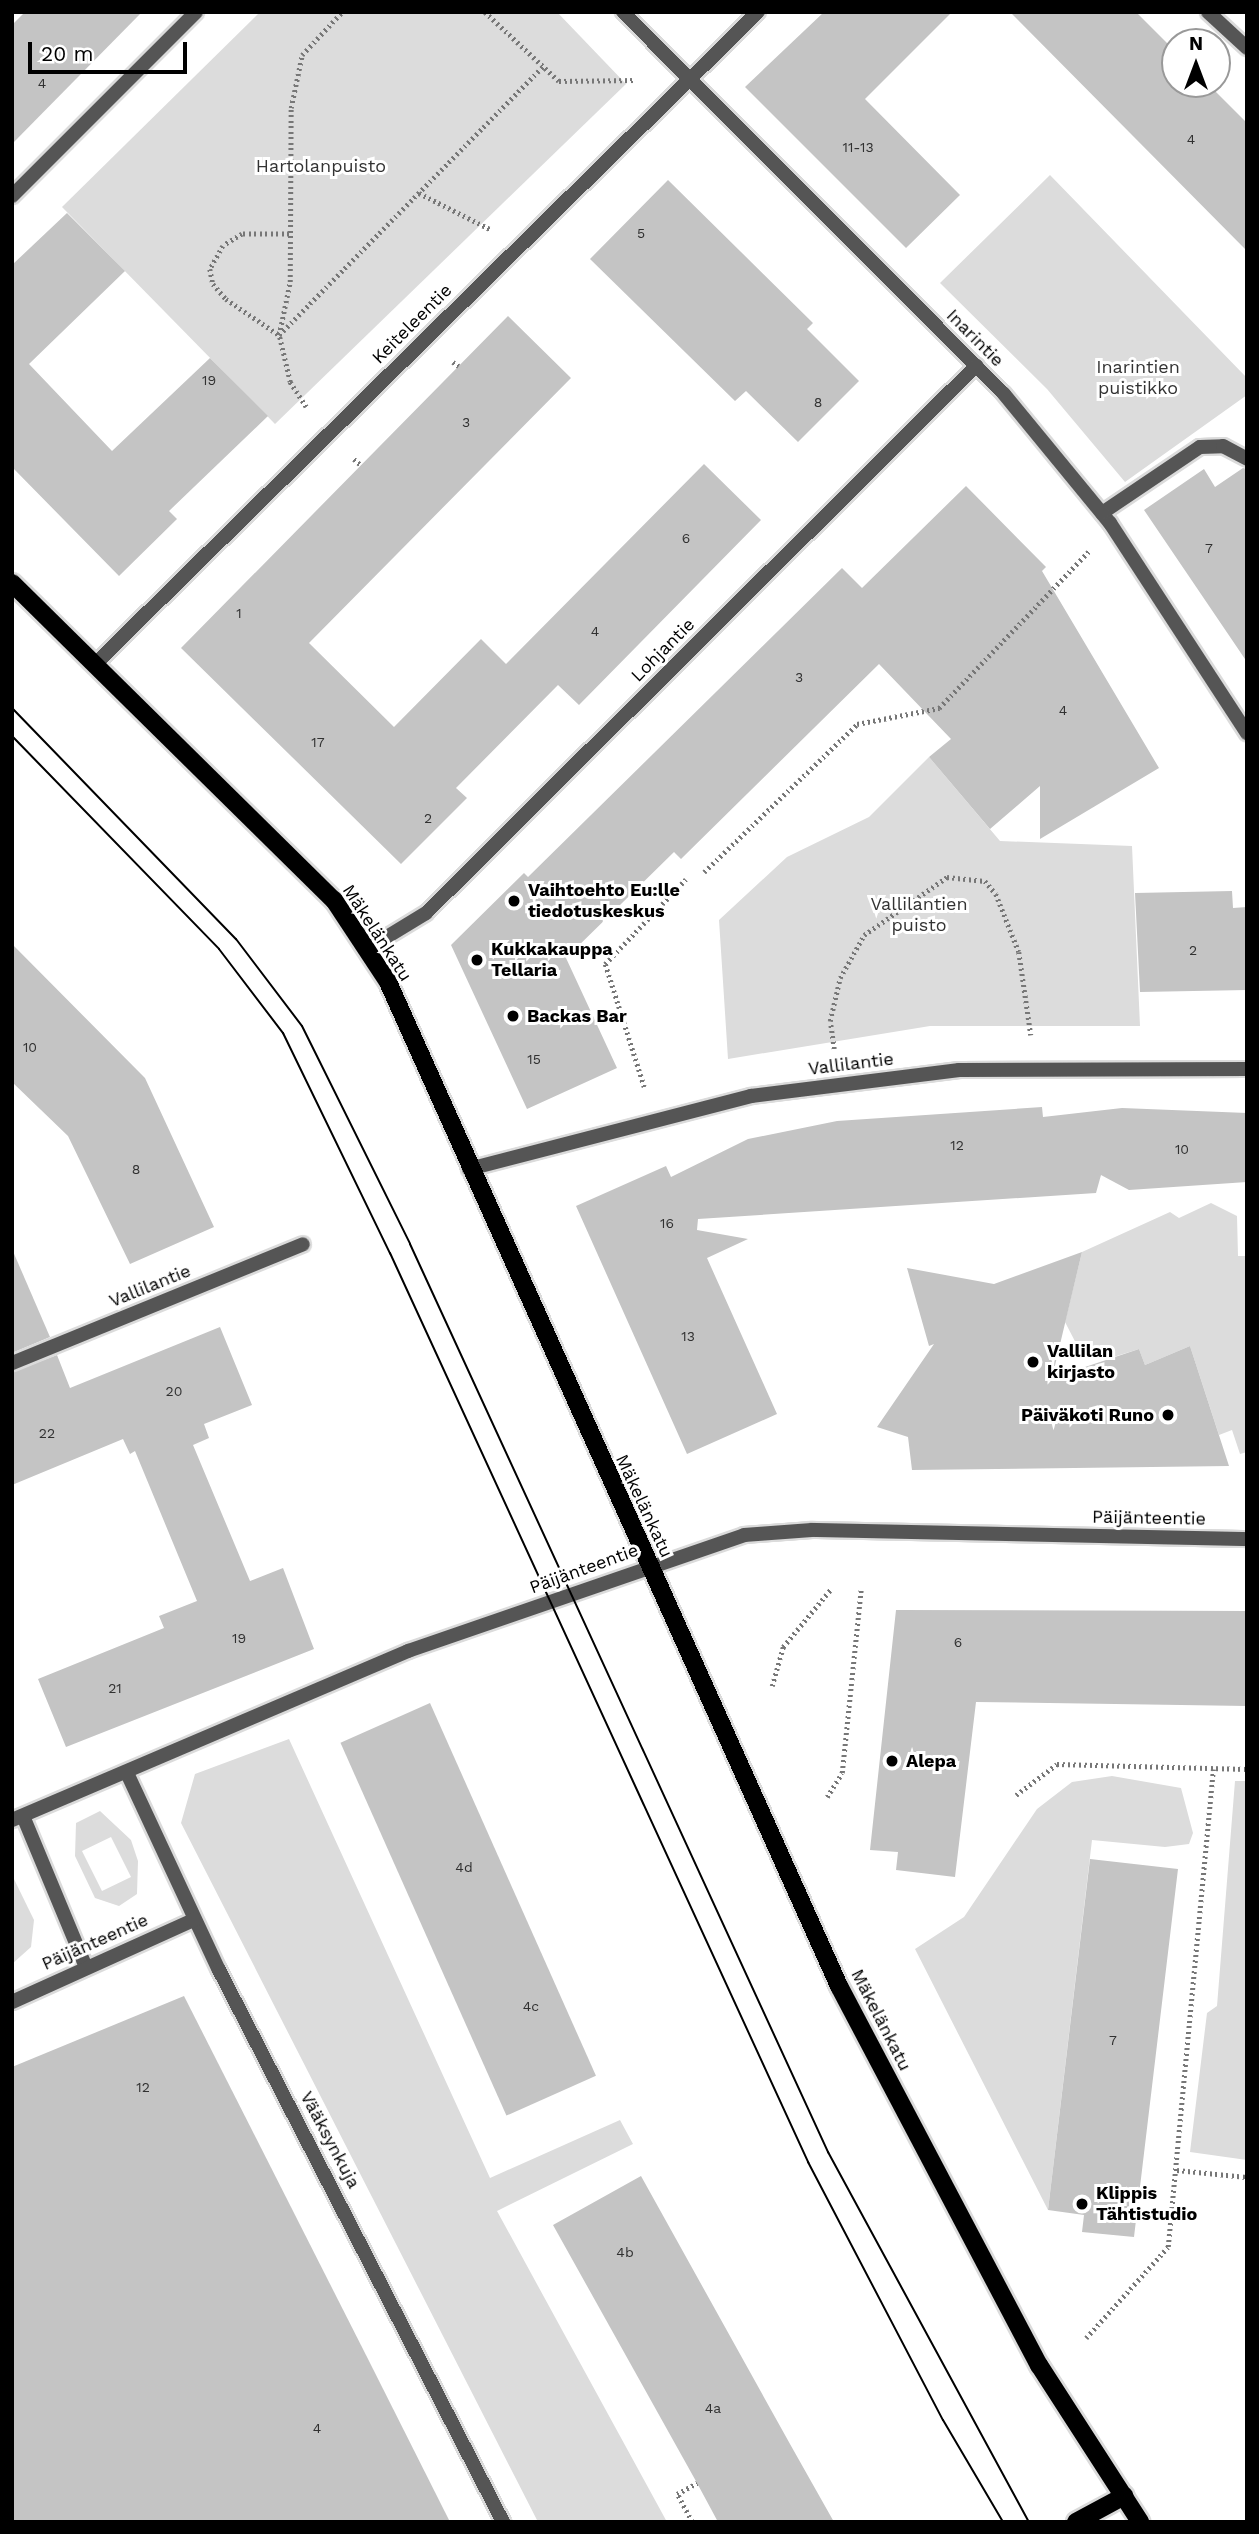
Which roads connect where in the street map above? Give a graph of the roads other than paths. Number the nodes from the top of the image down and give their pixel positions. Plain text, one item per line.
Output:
1 (196, 12) edge
2 (623, 12) edge
3 (758, 12) edge
4 (1208, 12) edge
5 (1247, 48) edge
6 (688, 77) junction
7 (12, 195) edge
8 (976, 366) junction
9 (1247, 459) edge
10 (1106, 518) junction
11 (12, 583) edge
12 (94, 665) junction
13 (1247, 733) edge
14 (367, 949) junction
15 (1247, 1069) edge
16 (469, 1169) junction
17 (303, 1244) dead end
18 (12, 1363) edge
19 (1247, 1539) edge
20 (649, 1566) junction
21 (127, 1773) junction
22 (18, 1818) edge
23 (194, 1920) junction
24 (85, 1965) junction
25 (12, 2002) edge
26 (1124, 2496) junction
27 (503, 2522) edge
28 (1076, 2522) edge
29 (1140, 2522) edge

1 - 7 street
2 - 6 street, Inarintie
3 - 6 street, Keiteleentie
4 - 5 street
6 - 8 street, Inarintie
6 - 12 street, Keiteleentie
8 - 10 street, Inarintie
8 - 14 street, Lohjantie
9 - 10 street
10 - 13 street, Inarintie
11 - 12 main road, Mäkelänkatu
12 - 14 main road, Mäkelänkatu
14 - 16 main road, Mäkelänkatu
15 - 16 street, Vallilantie
16 - 20 main road, Mäkelänkatu
17 - 18 street, Vallilantie
19 - 20 street, Päijänteentie
20 - 21 street, Päijänteentie
20 - 26 main road, Mäkelänkatu
21 - 22 street, Päijänteentie
21 - 23 street, Vääksynkuja
22 - 24 street
23 - 24 street, Päijänteentie
23 - 27 street, Vääksynkuja
24 - 25 street, Päijänteentie
26 - 28 main road
26 - 29 main road, Mäkelänkatu

